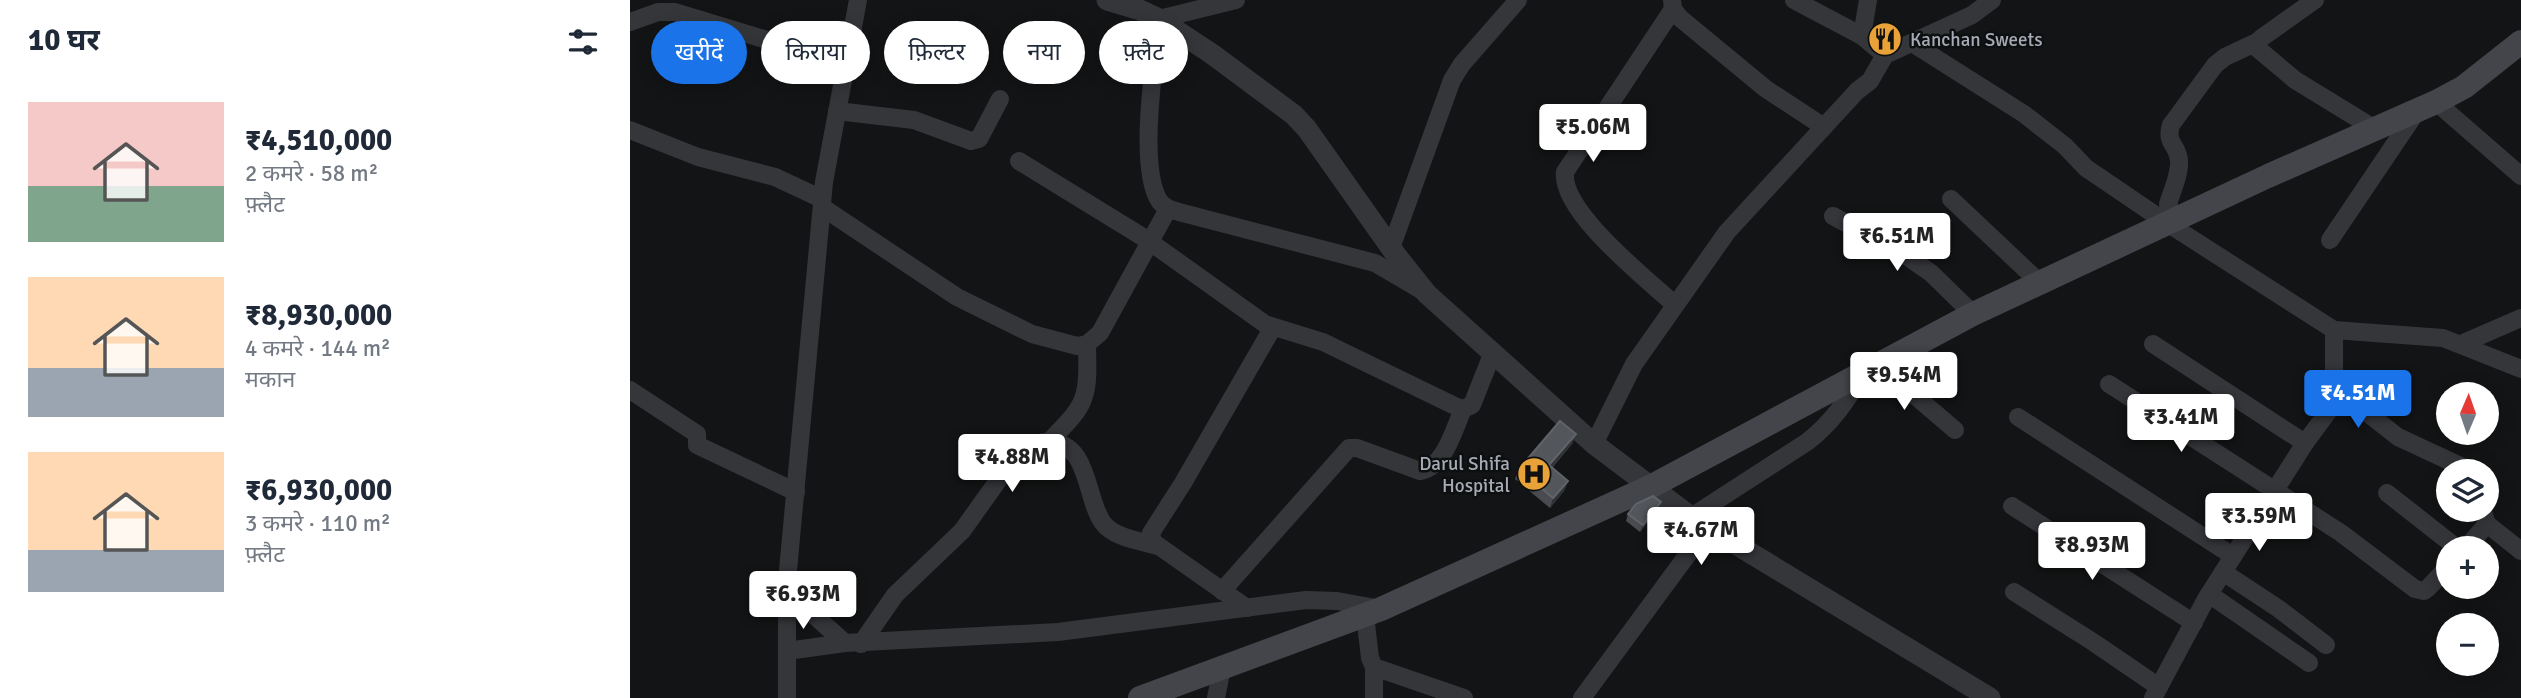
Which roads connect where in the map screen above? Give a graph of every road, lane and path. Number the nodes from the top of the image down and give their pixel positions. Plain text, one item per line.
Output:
1 (858, 0) edge
2 (1107, 0) edge
3 (1236, 0) edge
4 (1518, 0) edge
5 (1794, 0) edge
6 (1868, 0) edge
7 (1992, 0) edge
8 (2315, 0) edge
9 (1672, 4) edge
10 (1147, 10) edge
11 (854, 21) edge
12 (630, 22) edge
13 (1862, 36) junction
14 (761, 38) edge
15 (2258, 42) junction
16 (2521, 42) edge
17 (1912, 43) junction
18 (1885, 55) junction
19 (842, 84) edge
20 (1000, 99) dead end
21 (2427, 106) junction
22 (837, 111) junction
23 (1824, 127) junction
24 (2375, 129) junction
25 (630, 130) edge
26 (1019, 161) dead end
27 (2521, 176) edge
28 (1951, 199) dead end
29 (822, 203) junction
30 (1168, 209) junction
31 (1833, 216) dead end
32 (2171, 221) junction
33 (2330, 240) dead end
34 (1149, 242) junction
35 (1391, 248) junction
36 (2040, 283) junction
37 (1427, 295) junction
38 (1675, 305) junction
39 (1973, 314) junction
40 (2521, 318) edge
41 (1273, 327) junction
42 (2334, 330) junction
43 (1087, 344) junction
44 (2153, 344) dead end
45 (2461, 344) junction
46 (1493, 352) junction
47 (1871, 368) junction
48 (2521, 369) edge
49 (2109, 384) dead end
50 (630, 390) edge
51 (2342, 393) junction
52 (1463, 408) junction
53 (2018, 417) dead end
54 (1955, 430) dead end
55 (1049, 442) junction
56 (2305, 443) junction
57 (1594, 444) junction
58 (2445, 459) edge
59 (1650, 487) junction
60 (796, 492) junction
61 (2274, 492) junction
62 (2387, 493) dead end
63 (2012, 506) dead end
64 (1699, 522) junction
65 (2489, 522) edge
66 (2442, 536) edge
67 (1158, 546) junction
68 (2521, 551) edge
69 (2233, 556) junction
70 (2223, 572) junction
71 (2436, 580) edge
72 (787, 591) junction
73 (1222, 591) junction
74 (2014, 592) dead end
75 (2209, 594) junction
76 (1247, 608) junction
77 (1373, 612) junction
78 (2194, 623) junction
79 (853, 643) junction
80 (2326, 645) dead end
81 (787, 651) junction
82 (2309, 663) dead end
83 (1374, 667) junction
84 (1222, 668) junction
85 (2156, 693) edge
86 (787, 698) edge
87 (1140, 698) edge
88 (1216, 698) edge
89 (1374, 698) edge
90 (1464, 698) edge
91 (1582, 698) edge
92 (1990, 698) edge

1 - 11 street
2 - 10 street
3 - 10 street
4 - 35 street
5 - 13 street
6 - 13 street
7 - 17 street
8 - 15 street
9 - 23 street
9 - 38 street
10 - 30 street
10 - 35 street
12 - 14 street
13 - 18 street
15 - 24 street
15 - 32 street
16 - 21 main road
17 - 18 street
17 - 32 street
18 - 23 street
19 - 22 street
20 - 22 street
21 - 24 main road
21 - 27 street
21 - 33 street
22 - 29 street
23 - 38 street
24 - 32 main road
25 - 29 street
26 - 34 street
28 - 36 street
29 - 43 street
29 - 60 street
30 - 34 street
30 - 37 street
31 - 39 street
32 - 36 main road
32 - 42 street
34 - 41 street
34 - 43 street
35 - 37 street
36 - 39 main road
37 - 46 street
38 - 57 street
39 - 47 main road
40 - 45 street
41 - 52 street
41 - 67 street
42 - 45 street
42 - 51 street
43 - 55 street
44 - 56 street
45 - 48 street
46 - 52 street
46 - 57 street
47 - 54 street
47 - 59 main road
47 - 64 street
49 - 61 street
50 - 60 street
51 - 56 street
51 - 58 street
52 - 73 street
53 - 69 street
55 - 67 street
55 - 79 street
56 - 61 street
57 - 59 street
59 - 64 street
59 - 77 main road
60 - 72 street
61 - 69 street
61 - 71 street
62 - 66 street
63 - 78 street
64 - 91 street
64 - 92 street
65 - 68 street
67 - 73 street
69 - 70 street
70 - 75 street
70 - 80 street
72 - 79 street
72 - 81 street
73 - 76 street
74 - 85 street
75 - 78 street
75 - 82 street
76 - 77 street
76 - 79 street
77 - 83 street
77 - 84 main road
78 - 85 street
79 - 81 street
81 - 86 street
83 - 89 street
83 - 90 street
84 - 87 main road
84 - 88 street

